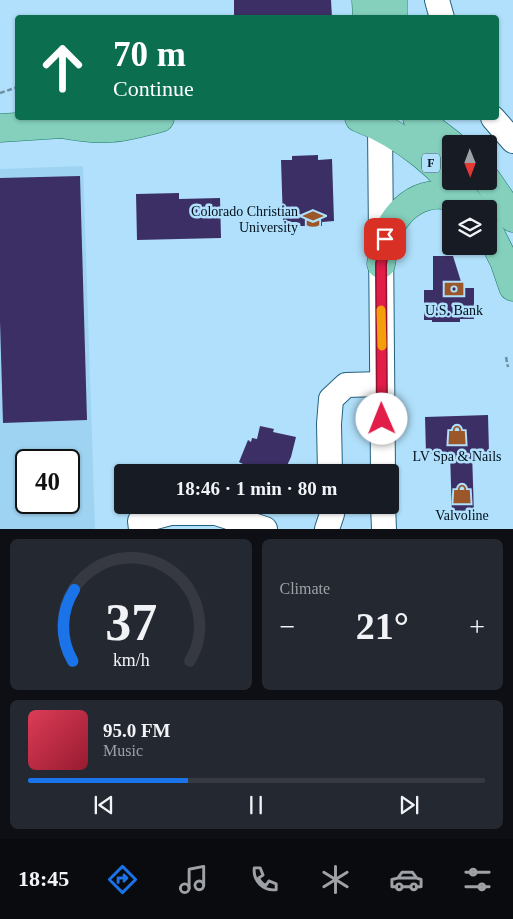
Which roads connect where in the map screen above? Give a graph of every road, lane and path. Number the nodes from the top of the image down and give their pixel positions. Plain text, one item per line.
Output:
1 (366, 0) edge
2 (393, 0) edge
3 (437, 0) edge
4 (367, 15) edge
5 (393, 15) edge
6 (441, 15) edge
7 (15, 88) edge
8 (0, 93) edge
9 (153, 120) edge
10 (375, 120) edge
11 (420, 120) edge
12 (495, 120) edge
13 (72, 121) edge
14 (0, 128) edge
15 (442, 137) edge
16 (513, 141) edge
17 (494, 190) edge
18 (458, 200) edge
19 (467, 200) edge
20 (513, 218) edge
21 (497, 247) edge
22 (381, 264) junction
23 (513, 287) edge
24 (506, 356) dead end
25 (508, 367) dead end
26 (382, 384) junction
27 (330, 464) edge
28 (383, 464) edge
29 (332, 514) edge
30 (384, 514) edge
31 (140, 525) edge
32 (265, 529) edge
33 (327, 529) edge
34 (384, 529) edge

1 - 4 main road
2 - 5 main road
3 - 6 street
7 - 8 path
9 - 13 main road
10 - 19 main road, F
10 - 22 street
11 - 15 main road, F
12 - 16 street
13 - 14 main road
17 - 20 main road
18 - 22 main road
21 - 23 main road
22 - 26 street
24 - 25 path
26 - 27 street
26 - 28 street
29 - 33 street
30 - 34 street
31 - 32 street

